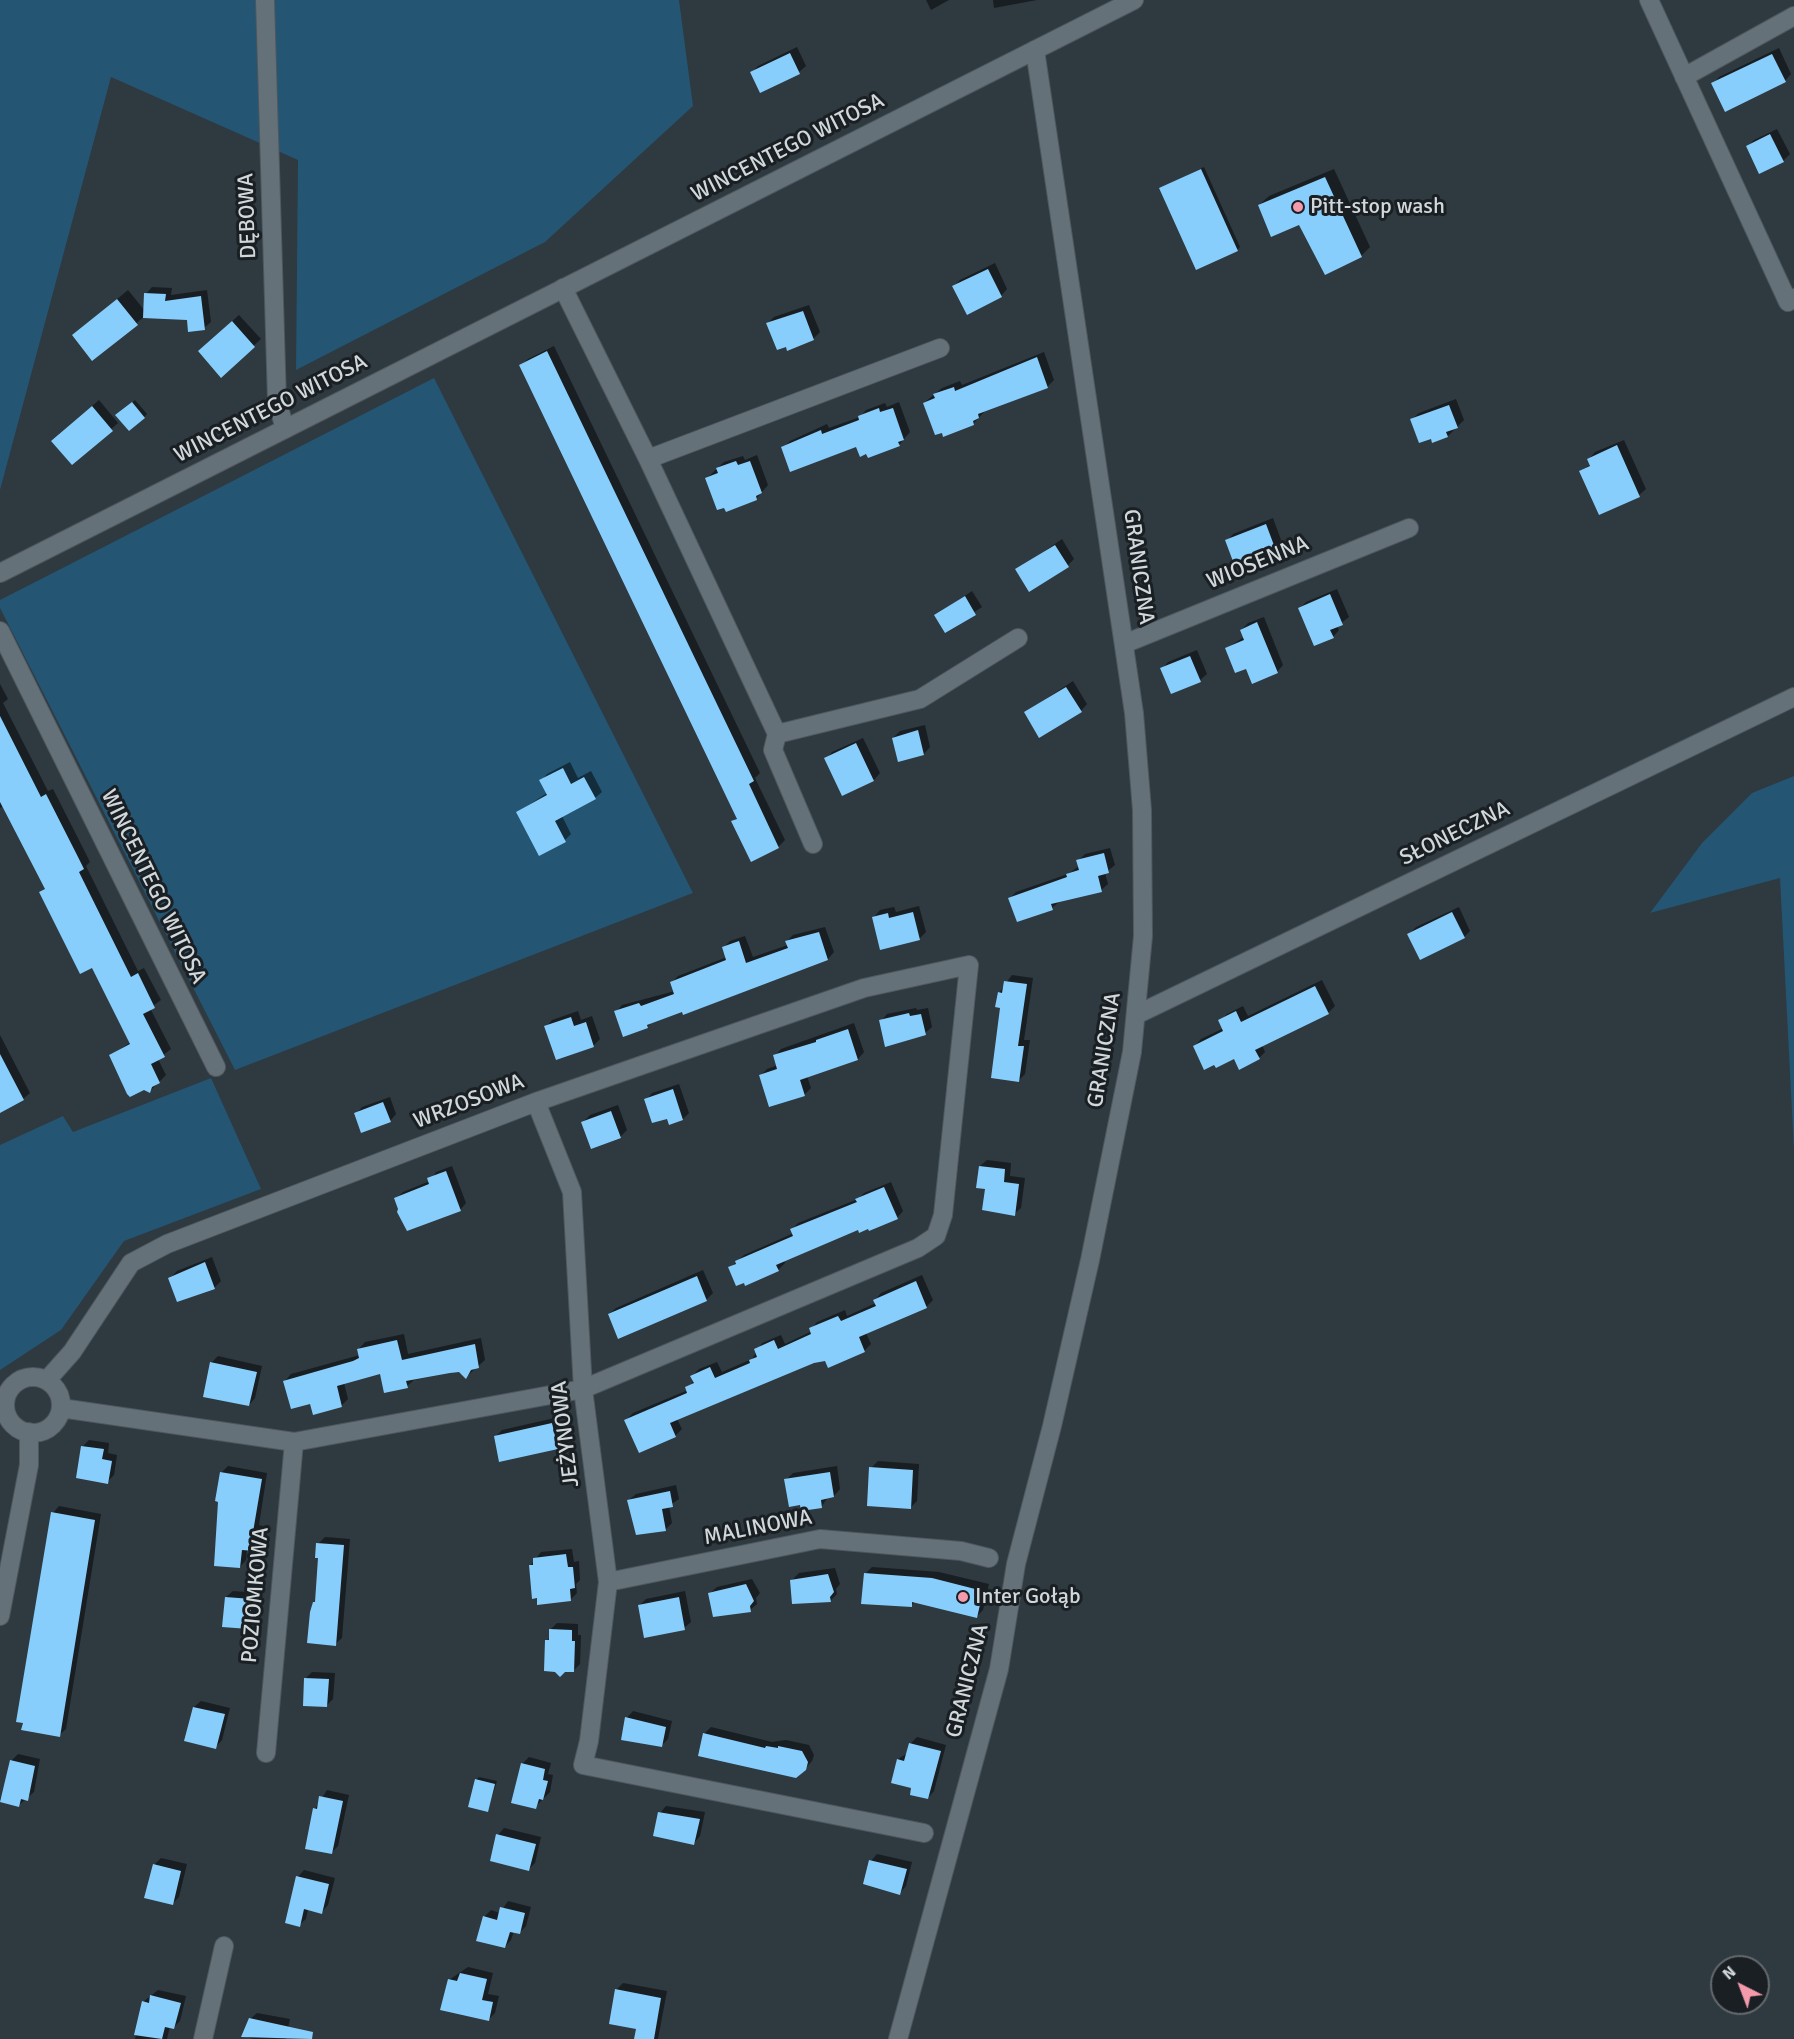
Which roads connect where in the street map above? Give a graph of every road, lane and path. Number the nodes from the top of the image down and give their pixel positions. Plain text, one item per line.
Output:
1 (265, 0) edge
2 (1134, 0) edge
3 (1649, 0) edge
4 (1794, 16) edge
5 (1035, 50) junction
6 (1684, 77) junction
7 (563, 288) junction
8 (1792, 305) edge
9 (939, 348) dead end
10 (285, 429) junction
11 (648, 459) junction
12 (1409, 528) dead end
13 (0, 573) edge
14 (0, 632) edge
15 (1018, 638) dead end
16 (1124, 644) junction
17 (1794, 697) edge
18 (777, 734) junction
19 (813, 844) dead end
20 (1136, 1015) junction
21 (216, 1067) dead end
22 (536, 1102) junction
23 (47, 1380) junction
24 (584, 1389) junction
25 (2, 1401) edge
26 (61, 1408) junction
27 (29, 1432) junction
28 (294, 1442) junction
29 (989, 1558) dead end
30 (608, 1582) junction
31 (0, 1616) edge
32 (266, 1753) dead end
33 (924, 1833) dead end
34 (224, 1946) dead end
35 (203, 2039) edge
36 (898, 2039) edge

1 - 10 street, DĘBOWA
2 - 5 street, WINCENTEGO WITOSA
3 - 6 street
4 - 6 street
5 - 7 street, WINCENTEGO WITOSA
5 - 16 street, GRANICZNA
6 - 8 street
7 - 10 street, WINCENTEGO WITOSA
7 - 11 street
9 - 11 street
10 - 13 street, WINCENTEGO WITOSA
11 - 18 street
12 - 16 street, WIOSENNA
14 - 21 street, WINCENTEGO WITOSA
15 - 18 street
16 - 20 street, GRANICZNA
17 - 20 street, SŁONECZNA
18 - 19 street
20 - 36 street, GRANICZNA
22 - 23 street, WRZOSOWA
22 - 24 street, JEŻYNOWA
22 - 24 street, WRZOSOWA
23 - 25 street
23 - 26 street
24 - 28 street
24 - 30 street, JEŻYNOWA
25 - 27 street
26 - 27 street
26 - 28 street
27 - 31 street
28 - 32 street, POZIOMKOWA
29 - 30 street, MALINOWA
30 - 33 street, JEŻYNOWA
34 - 35 street

